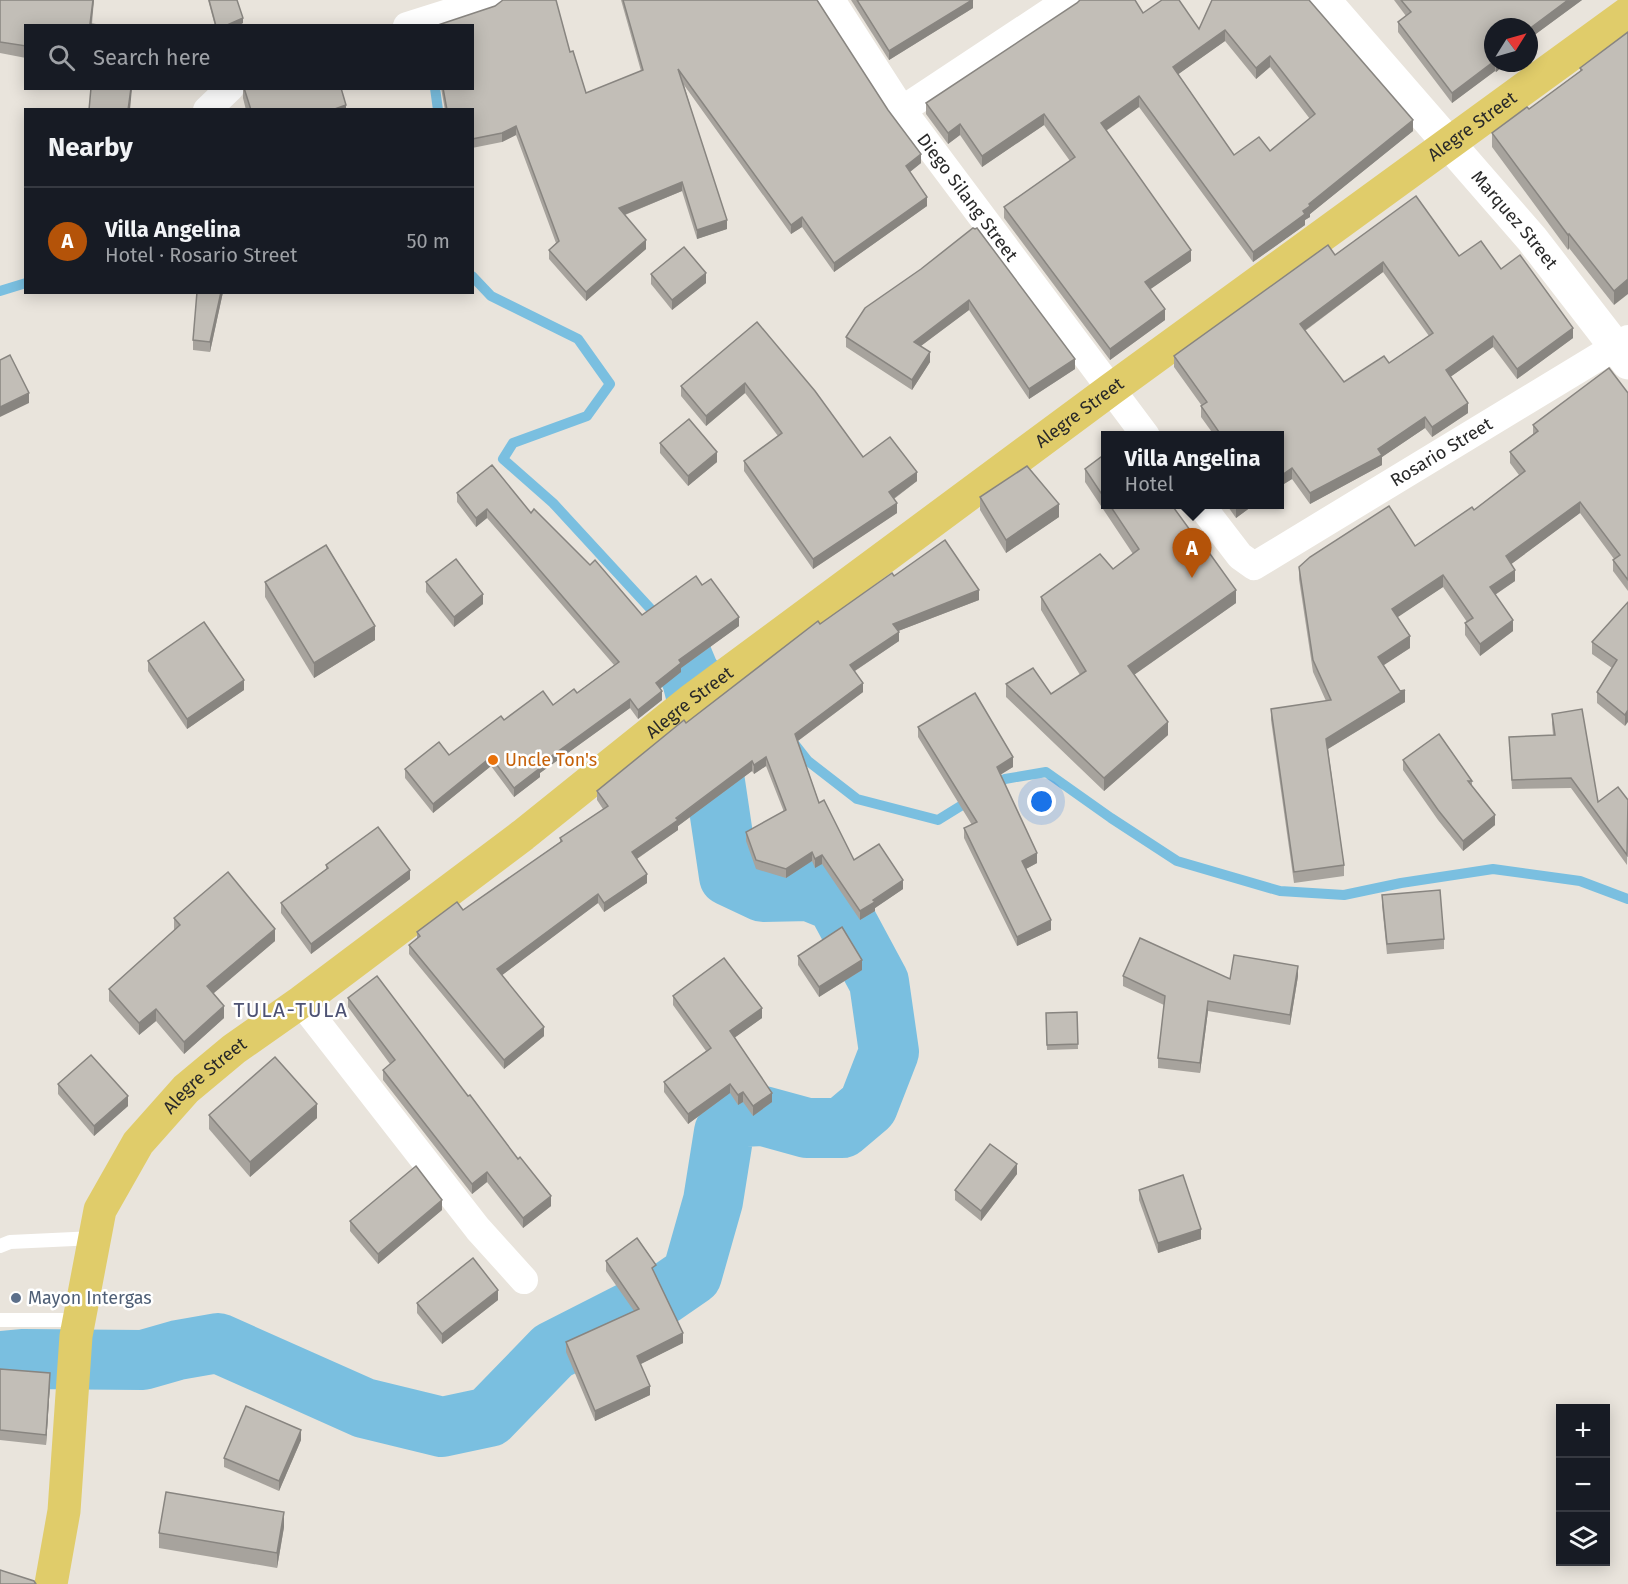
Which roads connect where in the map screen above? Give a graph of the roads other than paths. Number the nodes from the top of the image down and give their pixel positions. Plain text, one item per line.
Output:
1 (490, 0) edge
2 (831, 0) edge
3 (1068, 0) edge
4 (1324, 0) edge
5 (1628, 13) edge
6 (413, 24) edge
7 (228, 90) edge
8 (209, 108) edge
9 (902, 110) junction
10 (1449, 145) junction
11 (1624, 350) edge
12 (1110, 390) junction
13 (1143, 431) edge
14 (1204, 509) edge
15 (301, 1002) junction
16 (95, 1238) junction
17 (0, 1246) edge
18 (524, 1280) dead end
19 (0, 1320) edge
20 (77, 1328) junction
21 (51, 1584) edge

1 - 6 street
2 - 9 street, Diego Silang Street
3 - 9 street
4 - 10 street, Marquez Street
5 - 10 main road, Alegre Street
7 - 8 street
9 - 12 street, Diego Silang Street
10 - 11 street, Marquez Street
10 - 12 main road, Alegre Street
11 - 14 street, Rosario Street
12 - 13 street, Diego Silang Street
12 - 15 main road, Alegre Street
15 - 16 main road, Alegre Street
15 - 18 street
16 - 17 lane
16 - 20 main road, Alegre Street
19 - 20 lane
20 - 21 main road, Alegre Street

